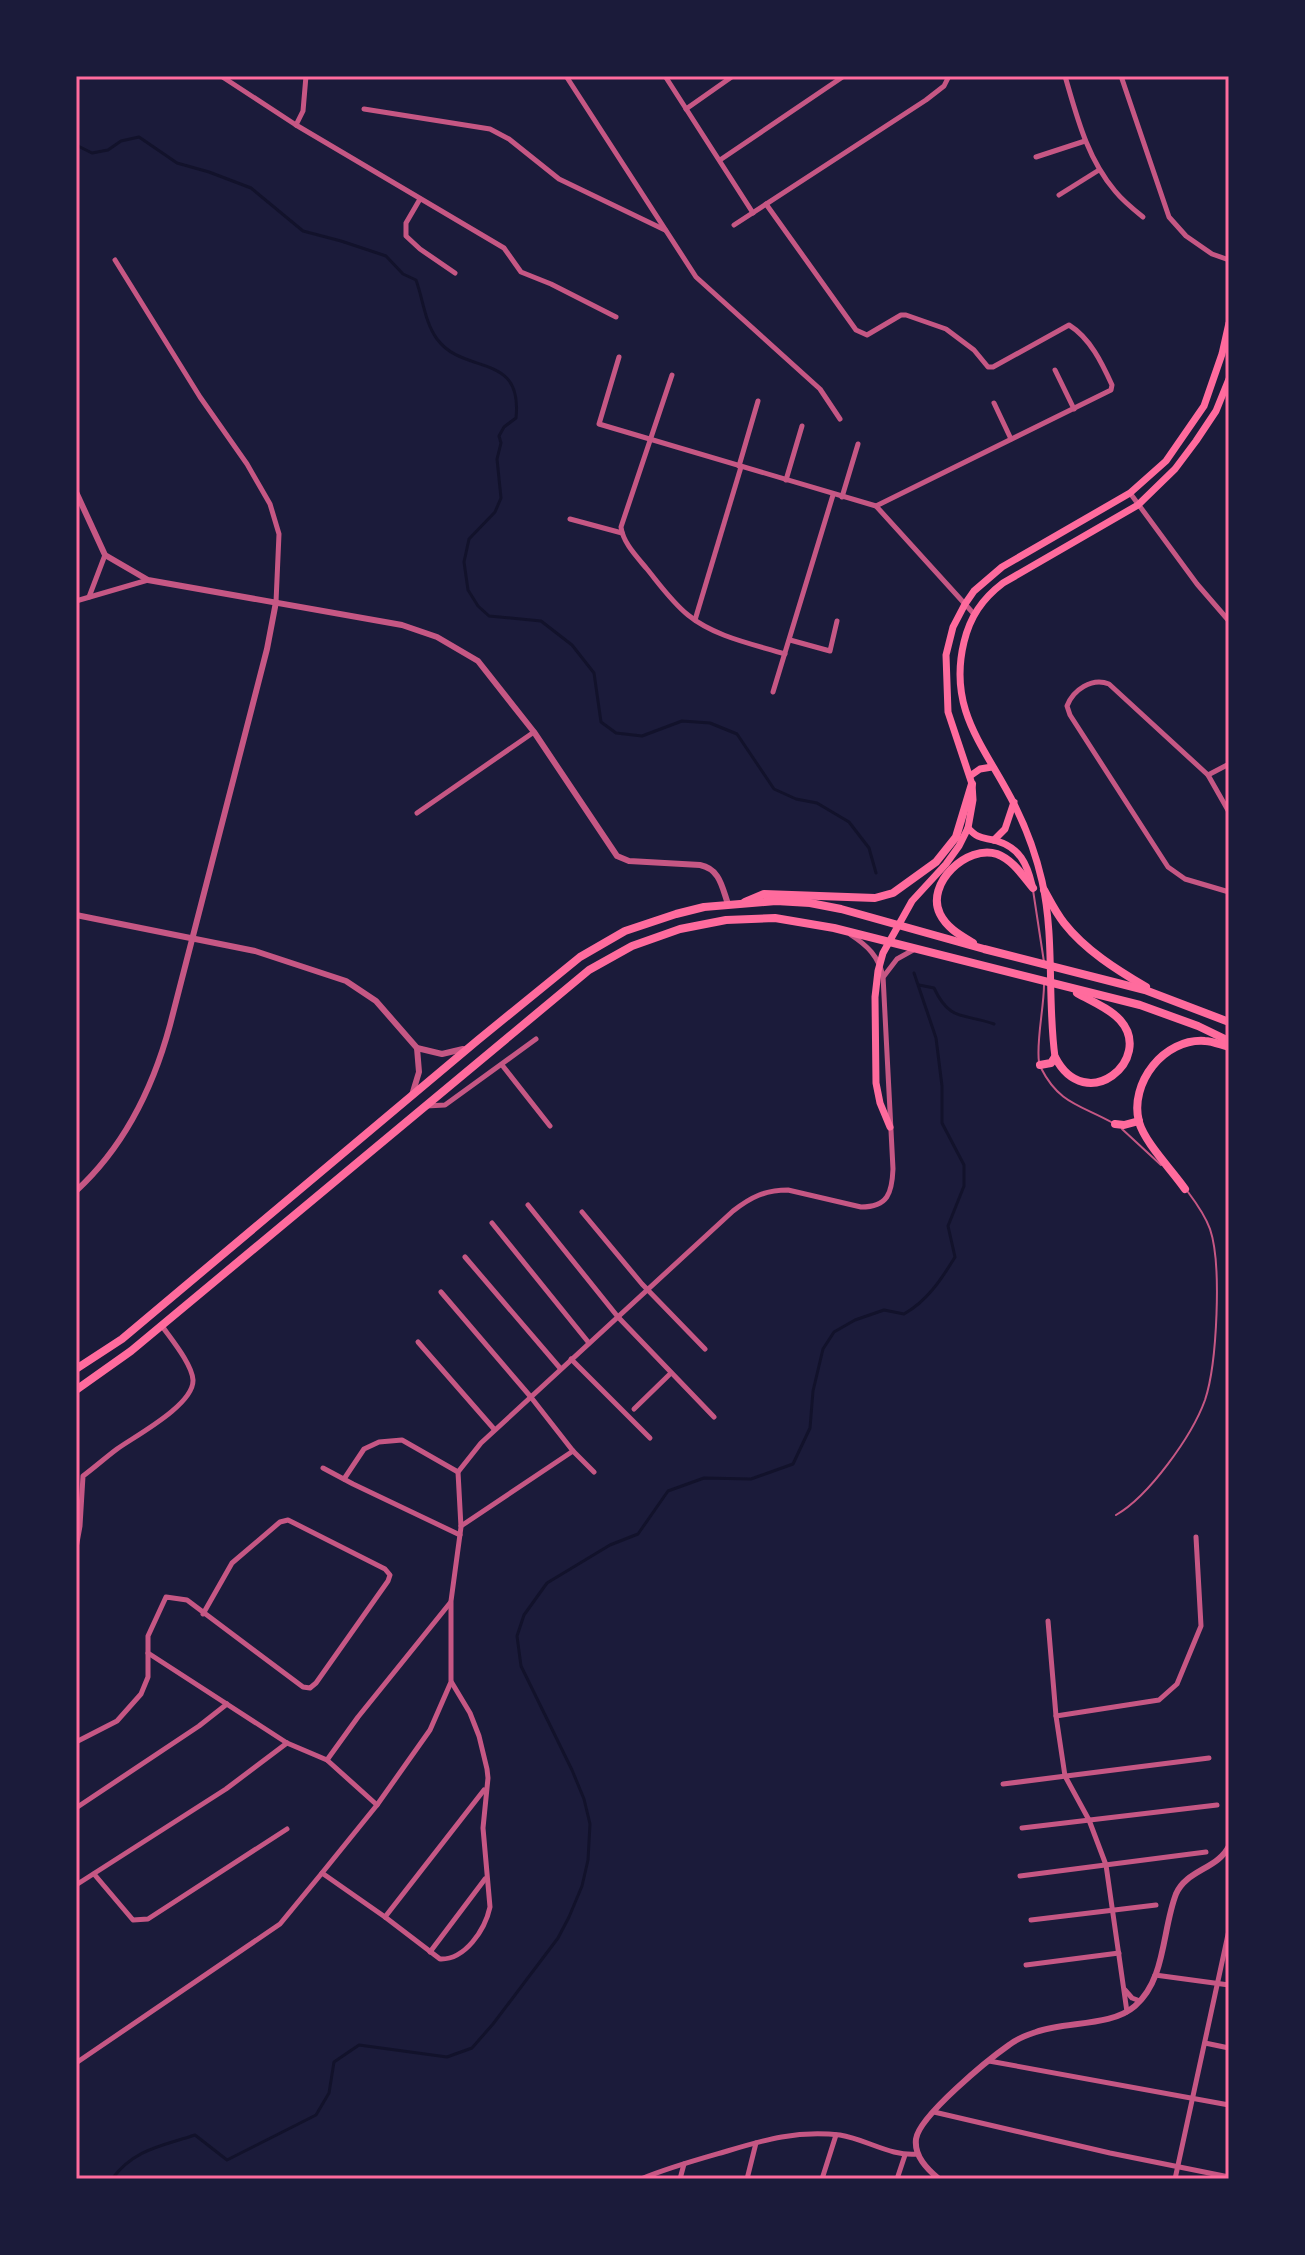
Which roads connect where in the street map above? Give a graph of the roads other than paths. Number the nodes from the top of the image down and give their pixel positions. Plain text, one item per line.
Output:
1 (221, 76) edge
2 (306, 76) edge
3 (566, 76) edge
4 (665, 76) edge
5 (733, 76) edge
6 (844, 76) edge
7 (949, 76) edge
8 (1065, 76) edge
9 (1121, 76) edge
10 (364, 109) dead end
11 (686, 109) junction
12 (296, 125) junction
13 (1085, 141) junction
14 (1036, 157) dead end
15 (720, 160) junction
16 (1099, 170) junction
17 (1059, 195) dead end
18 (421, 199) junction
19 (766, 204) junction
20 (753, 213) junction
21 (1143, 217) dead end
22 (734, 225) dead end
23 (666, 230) junction
24 (115, 260) dead end
25 (1229, 260) edge
26 (455, 273) dead end
27 (616, 317) dead end
28 (1229, 323) edge
29 (619, 357) dead end
30 (1055, 370) dead end
31 (672, 375) dead end
32 (1229, 379) edge
33 (758, 401) dead end
34 (994, 403) dead end
35 (1074, 409) junction
36 (840, 419) dead end
37 (802, 426) dead end
38 (1011, 439) junction
39 (650, 440) junction
40 (858, 444) dead end
41 (740, 466) junction
42 (786, 480) junction
43 (76, 492) edge
44 (1130, 493) junction
45 (833, 494) junction
46 (842, 497) junction
47 (1138, 505) junction
48 (876, 506) junction
49 (570, 519) dead end
50 (622, 533) junction
51 (105, 555) junction
52 (148, 580) junction
53 (88, 598) junction
54 (76, 601) edge
55 (276, 602) junction
56 (965, 604) junction
57 (974, 614) junction
58 (695, 620) junction
59 (837, 621) dead end
60 (1229, 621) edge
61 (790, 640) junction
62 (785, 654) junction
63 (773, 692) dead end
64 (534, 732) junction
65 (1229, 764) edge
66 (992, 767) junction
67 (1208, 775) junction
68 (971, 780) junction
69 (1014, 802) junction
70 (1229, 812) edge
71 (417, 813) dead end
72 (968, 828) junction
73 (994, 840) junction
74 (1033, 888) junction
75 (1044, 890) junction
76 (1229, 892) edge
77 (743, 903) junction
78 (728, 904) junction
79 (76, 915) edge
80 (847, 932) junction
81 (192, 938) junction
82 (917, 949) junction
83 (984, 949) junction
84 (1047, 950) junction
85 (1044, 966) dead end
86 (883, 976) junction
87 (1044, 981) dead end
88 (1066, 987) junction
89 (1157, 994) junction
90 (1048, 996) junction
91 (1229, 1022) edge
92 (536, 1039) dead end
93 (478, 1040) junction
94 (1229, 1044) edge
95 (417, 1048) junction
96 (1055, 1057) junction
97 (502, 1065) junction
98 (1040, 1065) junction
99 (412, 1095) junction
100 (426, 1106) junction
101 (1139, 1121) junction
102 (1115, 1124) junction
103 (550, 1126) dead end
104 (890, 1127) junction
105 (1185, 1189) junction
106 (76, 1191) edge
107 (528, 1205) dead end
108 (582, 1212) dead end
109 (492, 1223) dead end
110 (465, 1257) dead end
111 (647, 1290) junction
112 (441, 1292) dead end
113 (618, 1317) junction
114 (162, 1326) junction
115 (418, 1342) dead end
116 (589, 1343) junction
117 (705, 1349) dead end
118 (571, 1359) junction
119 (560, 1368) junction
120 (76, 1369) edge
121 (671, 1373) junction
122 (76, 1390) edge
123 (530, 1396) junction
124 (634, 1409) dead end
125 (714, 1417) dead end
126 (494, 1429) junction
127 (650, 1438) dead end
128 (573, 1451) junction
129 (323, 1468) dead end
130 (458, 1472) junction
131 (594, 1472) dead end
132 (344, 1479) junction
133 (1116, 1515) dead end
134 (461, 1527) junction
135 (460, 1535) junction
136 (1196, 1537) dead end
137 (76, 1548) edge
138 (451, 1601) junction
139 (203, 1614) junction
140 (1048, 1621) dead end
141 (147, 1653) junction
142 (451, 1682) junction
143 (227, 1704) junction
144 (1056, 1716) junction
145 (76, 1742) edge
146 (287, 1743) junction
147 (1209, 1758) dead end
148 (327, 1760) junction
149 (1065, 1776) junction
150 (1003, 1784) dead end
151 (485, 1789) junction
152 (377, 1805) junction
153 (1217, 1805) dead end
154 (76, 1808) edge
155 (1089, 1820) junction
156 (1022, 1828) dead end
157 (287, 1829) dead end
158 (1228, 1850) edge
159 (1206, 1852) dead end
160 (1106, 1865) junction
161 (322, 1873) junction
162 (94, 1874) junction
163 (1020, 1876) dead end
164 (486, 1878) junction
165 (76, 1885) edge
166 (1156, 1905) dead end
167 (1112, 1911) junction
168 (385, 1917) junction
169 (1031, 1920) dead end
170 (1229, 1930) edge
171 (430, 1952) junction
172 (1119, 1953) junction
173 (1026, 1965) dead end
174 (1155, 1975) junction
175 (1217, 1983) junction
176 (1229, 1985) edge
177 (1124, 1990) junction
178 (1140, 2001) junction
179 (1127, 2012) junction
180 (1205, 2043) junction
181 (1229, 2048) edge
182 (989, 2061) junction
183 (76, 2063) edge
184 (1191, 2100) junction
185 (1229, 2105) edge
186 (933, 2112) junction
187 (836, 2135) junction
188 (757, 2142) junction
189 (918, 2154) junction
190 (905, 2155) junction
191 (685, 2163) junction
192 (1178, 2168) junction
193 (1229, 2177) edge
194 (641, 2179) edge
195 (680, 2179) edge
196 (747, 2179) edge
197 (822, 2179) edge
198 (897, 2179) edge
199 (939, 2179) edge
200 (1175, 2179) edge

1 - 12 street
2 - 12 street
3 - 23 street
4 - 11 street
5 - 11 street
6 - 15 street
7 - 19 street
8 - 13 street
9 - 25 street
10 - 23 street
11 - 15 street
12 - 18 street
13 - 14 street
13 - 16 street
15 - 20 street
16 - 17 street
16 - 21 street
18 - 26 street
18 - 27 street
19 - 20 street
19 - 35 street
20 - 22 street
23 - 36 street
24 - 55 street
28 - 44 main road
29 - 39 street
30 - 35 street
31 - 39 street
32 - 47 main road
33 - 41 street
34 - 38 street
35 - 38 street
37 - 42 street
38 - 48 street
39 - 41 street
39 - 50 street
40 - 46 street
41 - 42 street
41 - 58 street
42 - 45 street
43 - 51 street
44 - 47 street
44 - 56 main road
45 - 46 street
45 - 61 street
46 - 48 street
47 - 57 main road
47 - 60 street
48 - 56 street
49 - 50 street
50 - 58 street
51 - 52 street
51 - 53 street
52 - 53 street
52 - 55 street
53 - 54 street
55 - 64 street
55 - 81 street
56 - 57 street
56 - 68 main road
57 - 66 main road
58 - 62 street
59 - 61 street
61 - 62 street
62 - 63 street
64 - 71 street
64 - 78 street
65 - 67 street
66 - 68 main road
66 - 69 main road
67 - 70 street
67 - 76 street
68 - 72 main road
68 - 77 highway
69 - 73 main road
69 - 75 main road
72 - 73 main road
72 - 104 main road
73 - 74 main road
74 - 83 highway
74 - 84 lane
75 - 84 main road
75 - 89 highway
77 - 78 highway
77 - 83 highway
78 - 93 highway
79 - 81 street
80 - 82 highway
80 - 86 street
80 - 100 highway
81 - 95 street
81 - 106 street
82 - 86 street
82 - 88 highway
83 - 89 highway
84 - 85 lane
84 - 90 main road
86 - 104 street
87 - 90 lane
88 - 94 highway
88 - 96 highway
89 - 91 highway
90 - 96 main road
90 - 98 lane
92 - 97 street
93 - 95 street
93 - 99 highway
94 - 101 highway
95 - 99 street
96 - 98 highway
97 - 100 street
97 - 103 street
98 - 102 lane
99 - 120 highway
100 - 114 highway
101 - 102 highway
101 - 105 highway
102 - 105 lane
104 - 111 street
105 - 133 lane
107 - 113 street
108 - 111 street
109 - 116 street
110 - 119 street
111 - 113 street
111 - 117 street
112 - 123 street
113 - 116 street
113 - 121 street
114 - 122 highway
114 - 137 street
115 - 126 street
116 - 118 street
118 - 119 street
118 - 127 street
119 - 123 street
121 - 124 street
121 - 125 street
123 - 126 street
123 - 128 street
126 - 130 street
128 - 131 street
128 - 134 street
129 - 132 street
130 - 132 street
130 - 134 street
132 - 135 street
134 - 135 street
135 - 138 street
136 - 144 street
138 - 142 street
138 - 148 street
139 - 139 street
139 - 141 street
140 - 144 street
141 - 143 street
141 - 145 street
142 - 151 street
142 - 152 street
143 - 146 street
143 - 154 street
144 - 149 street
146 - 148 street
146 - 162 street
147 - 149 street
148 - 152 street
149 - 150 street
149 - 155 street
151 - 164 street
151 - 168 street
152 - 161 street
153 - 155 street
155 - 156 street
155 - 160 street
157 - 162 street
158 - 174 street
159 - 160 street
160 - 163 street
160 - 167 street
161 - 168 street
161 - 183 street
162 - 165 street
164 - 171 street
164 - 171 street
166 - 167 street
167 - 169 street
167 - 172 street
168 - 171 street
170 - 175 street
172 - 173 street
172 - 177 street
174 - 175 street
174 - 178 street
175 - 176 street
175 - 180 street
177 - 178 street
177 - 179 street
178 - 179 street
179 - 182 street
180 - 181 street
180 - 184 street
182 - 184 street
182 - 186 street
184 - 185 street
184 - 192 street
186 - 189 street
186 - 192 street
187 - 188 street
187 - 190 street
187 - 197 street
188 - 191 street
188 - 196 street
189 - 190 street
189 - 199 street
190 - 198 street
191 - 194 street
191 - 195 street
192 - 193 street
192 - 200 street

